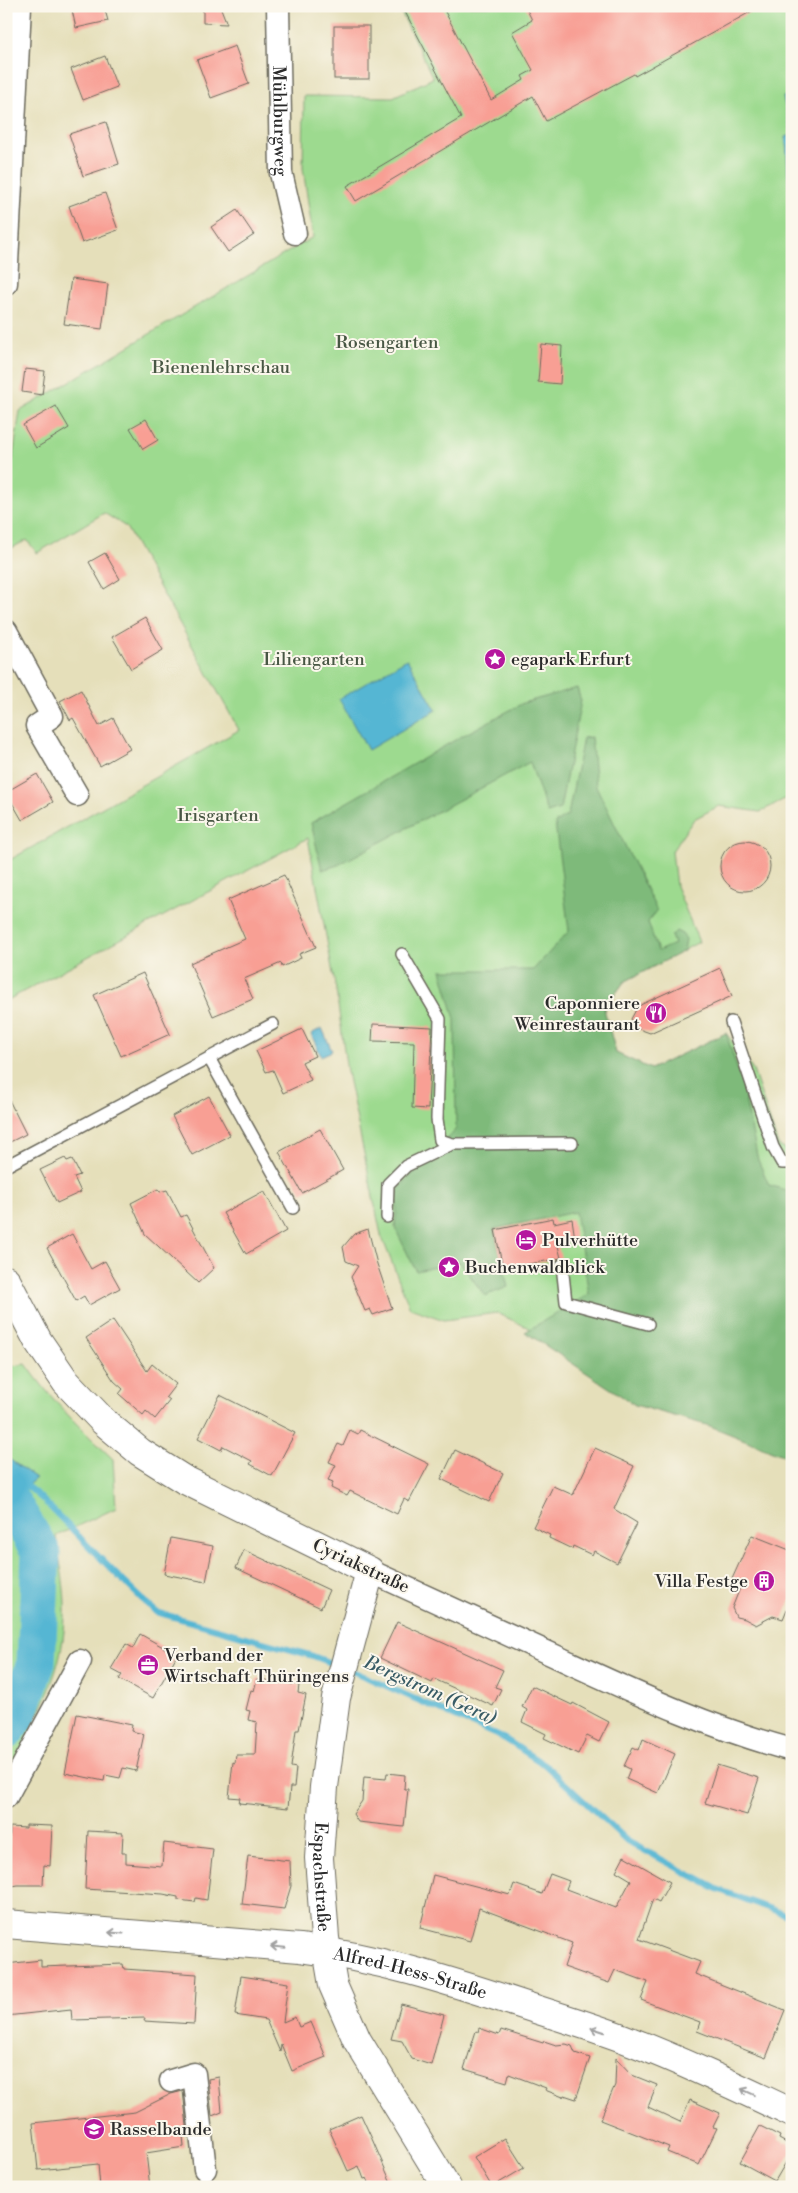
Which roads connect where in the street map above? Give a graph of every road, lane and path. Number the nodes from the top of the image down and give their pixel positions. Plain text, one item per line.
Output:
1 (20, 6) edge
2 (278, 6) edge
3 (295, 234) dead end
4 (6, 283) edge
5 (6, 631) edge
6 (77, 795) dead end
7 (402, 954) dead end
8 (731, 1022) dead end
9 (274, 1024) dead end
10 (209, 1058) junction
11 (572, 1143) dead end
12 (452, 1144) junction
13 (792, 1163) edge
14 (6, 1166) edge
15 (293, 1208) dead end
16 (387, 1217) dead end
17 (562, 1265) dead end
18 (6, 1280) edge
19 (648, 1324) dead end
20 (370, 1571) junction
21 (80, 1661) dead end
22 (792, 1750) edge
23 (6, 1797) edge
24 (6, 1924) edge
25 (327, 1952) junction
26 (172, 2081) dead end
27 (792, 2113) edge
28 (205, 2169) dead end
29 (447, 2187) edge

1 - 4 street
2 - 3 street, Mühlburgweg
5 - 6 street
7 - 12 lane
8 - 13 lane
9 - 10 lane
10 - 14 lane
10 - 15 lane
11 - 12 lane
12 - 16 lane
17 - 19 lane
18 - 20 street, Cyriakstraße
20 - 22 street, Cyriakstraße
20 - 25 street, Espachstraße
21 - 23 street
25 -> 24 street, Alfred-Hess-Straße
27 -> 25 street, Alfred-Hess-Straße
25 - 29 street, Espachstraße
26 - 28 street

